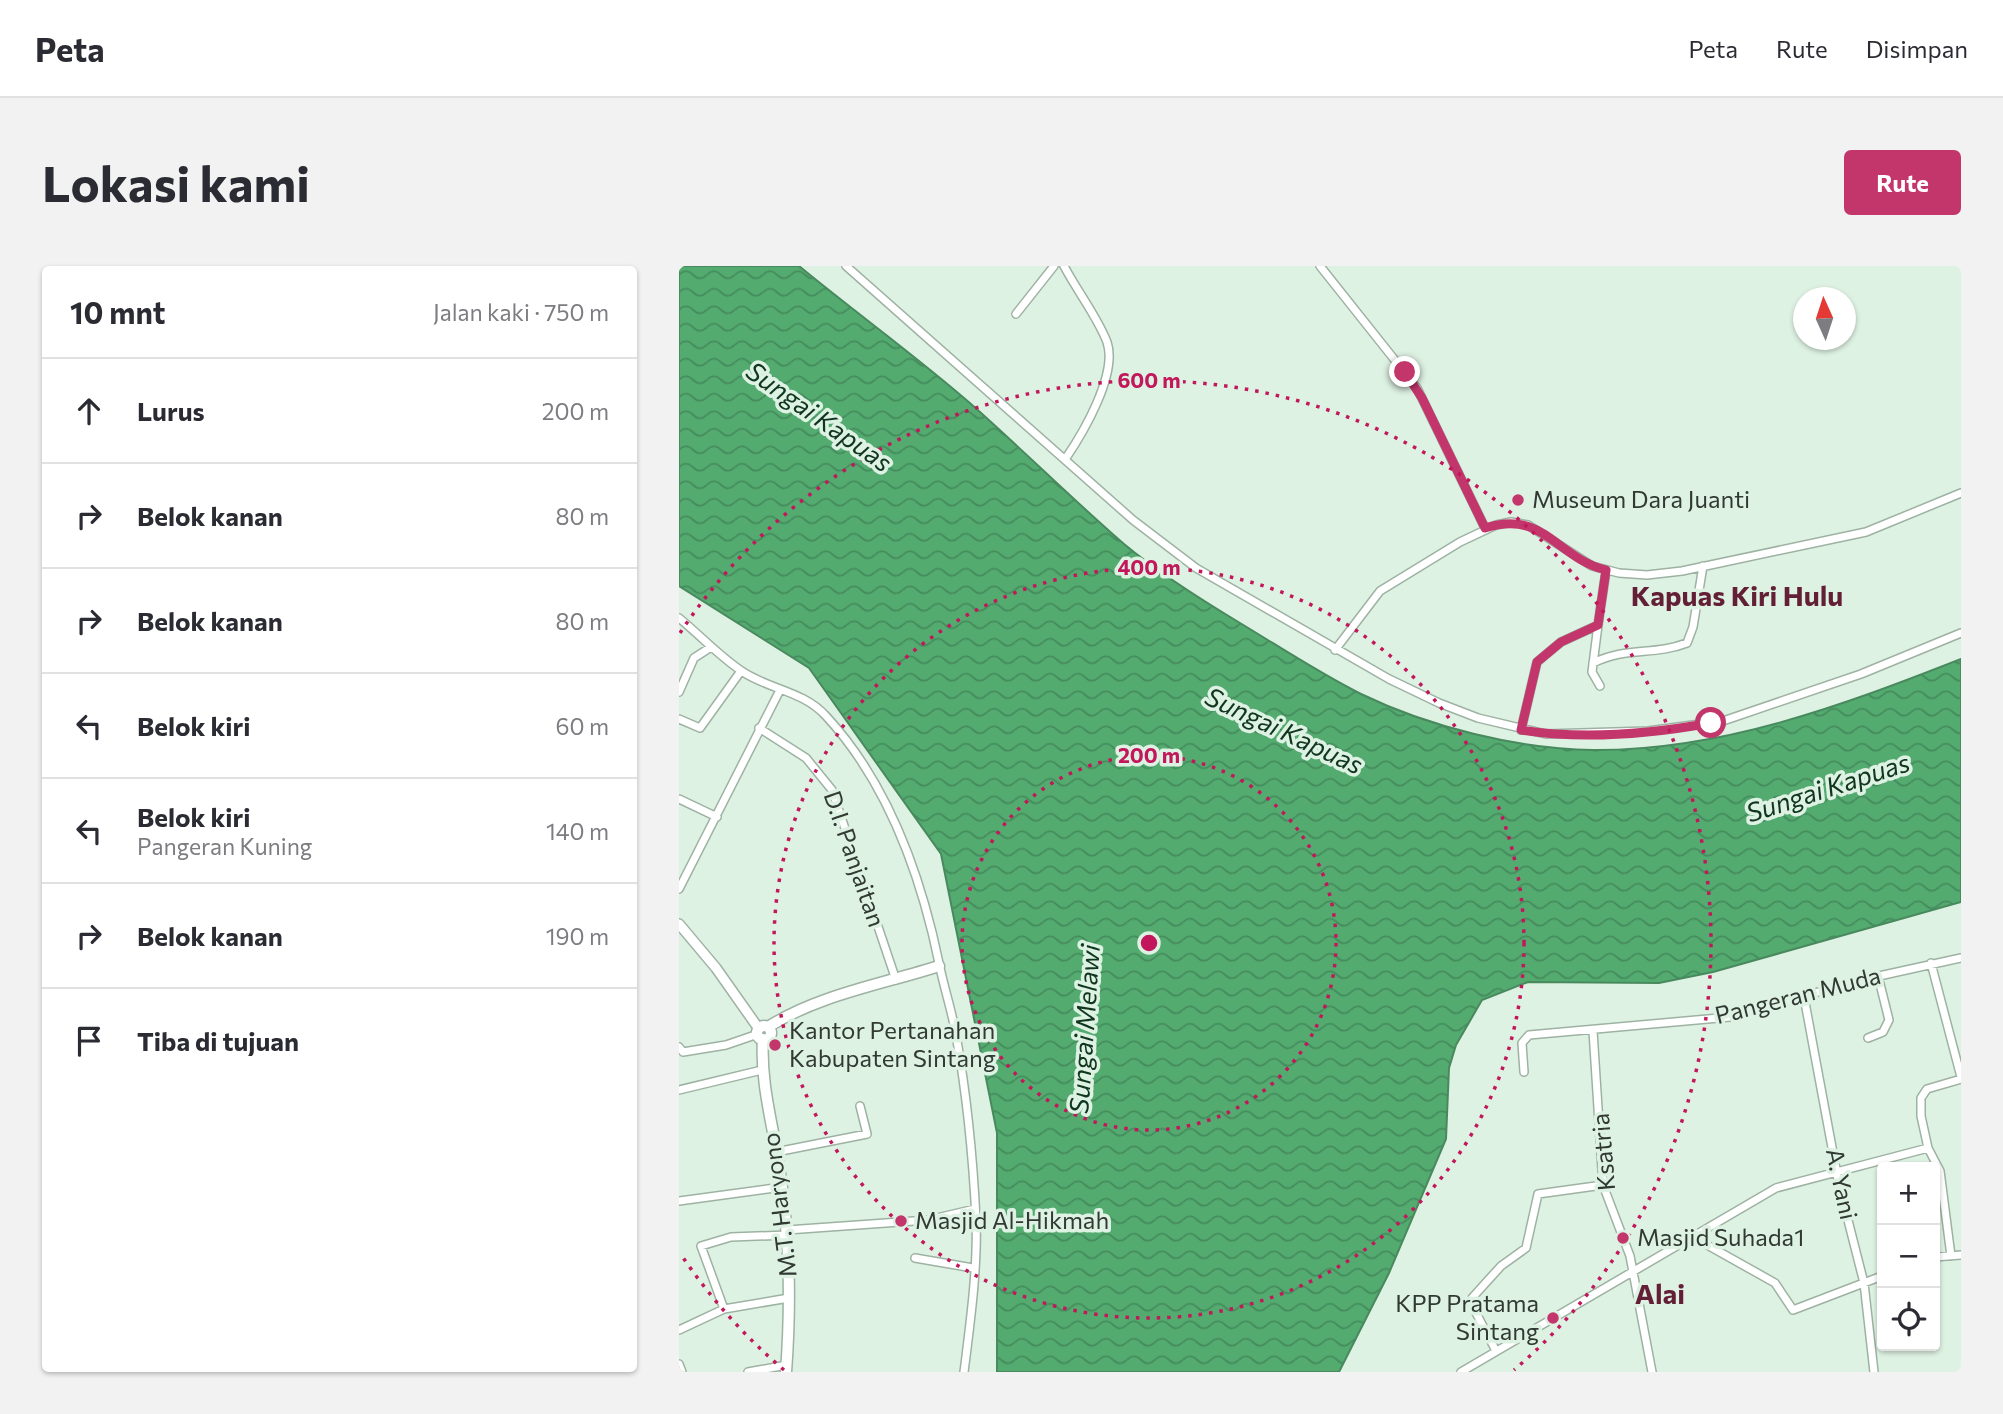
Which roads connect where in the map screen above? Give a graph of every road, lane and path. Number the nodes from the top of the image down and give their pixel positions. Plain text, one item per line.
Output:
1 (846, 266) edge
2 (1054, 266) edge
3 (1064, 266) edge
4 (1319, 266) edge
5 (1016, 314) dead end
6 (1066, 458) junction
7 (1961, 493) edge
8 (1485, 528) junction
9 (1703, 566) junction
10 (1606, 570) junction
11 (679, 618) edge
12 (1598, 625) junction
13 (1961, 633) edge
14 (708, 644) junction
15 (1335, 650) junction
16 (1593, 663) junction
17 (741, 671) junction
18 (1600, 687) dead end
19 (780, 690) junction
20 (679, 692) edge
21 (679, 719) edge
22 (759, 728) junction
23 (1521, 730) junction
24 (679, 799) edge
25 (717, 817) junction
26 (679, 890) edge
27 (679, 924) edge
28 (1961, 958) edge
29 (1931, 963) junction
30 (939, 966) junction
31 (1878, 976) junction
32 (896, 980) junction
33 (1804, 997) junction
34 (1593, 1031) junction
35 (762, 1032) junction
36 (1868, 1038) dead end
37 (679, 1047) edge
38 (762, 1070) junction
39 (1524, 1072) dead end
40 (1961, 1078) edge
41 (679, 1090) edge
42 (860, 1106) dead end
43 (1928, 1148) junction
44 (776, 1152) junction
45 (1837, 1171) junction
46 (1603, 1185) junction
47 (782, 1186) junction
48 (679, 1201) edge
49 (975, 1209) junction
50 (787, 1232) junction
51 (1693, 1237) junction
52 (1961, 1255) edge
53 (1951, 1256) junction
54 (1940, 1257) edge
55 (915, 1258) dead end
56 (973, 1268) junction
57 (1634, 1268) junction
58 (1877, 1278) edge
59 (1864, 1283) junction
60 (789, 1298) junction
61 (724, 1309) junction
62 (679, 1329) edge
63 (1496, 1351) junction
64 (679, 1364) edge
65 (786, 1369) edge
66 (682, 1372) edge
67 (748, 1372) edge
68 (964, 1372) edge
69 (1461, 1372) edge
70 (1652, 1372) edge
71 (1874, 1372) edge

1 - 6 street
2 - 5 street
3 - 6 street
4 - 8 street
6 - 15 street
7 - 9 street
8 - 10 street
8 - 15 street
9 - 10 street
9 - 16 street
10 - 12 street
11 - 14 street
12 - 16 street
12 - 23 street
13 - 23 street
14 - 17 street
14 - 20 street
15 - 23 street
16 - 18 street
17 - 19 street
17 - 21 street
19 - 22 street
19 - 30 street
22 - 25 street
22 - 32 street, D.I. Panjaitan
24 - 25 street
25 - 26 street
27 - 35 main road
28 - 29 street, Pangeran Muda
29 - 31 street, Pangeran Muda
29 - 40 street
30 - 32 highway
30 - 49 street
31 - 33 street, Pangeran Muda
31 - 36 street
32 - 35 highway
33 - 34 street, Pangeran Muda
33 - 45 street, A. Yani
34 - 39 street, Pangeran Muda
34 - 46 street, Ksatria
35 - 37 street
35 - 38 highway, M.T. Haryono
38 - 41 street
38 - 44 highway, M.T. Haryono
40 - 43 street
42 - 44 street
43 - 45 street
43 - 53 street
44 - 47 highway, M.T. Haryono
45 - 51 street
45 - 59 street, A. Yani
46 - 57 street, Ksatria
46 - 63 street
47 - 48 street
47 - 50 highway, M.T. Haryono
49 - 50 street
49 - 56 street
50 - 60 highway, M.T. Haryono
50 - 61 street
51 - 57 street
51 - 59 street
52 - 53 street
53 - 54 street
55 - 56 street
56 - 68 street
57 - 63 street
57 - 70 street, Ksatria
58 - 59 street
59 - 71 street, A. Yani
60 - 61 street
60 - 65 highway, M.T. Haryono
61 - 62 street
63 - 69 street
64 - 66 street
65 - 67 street

